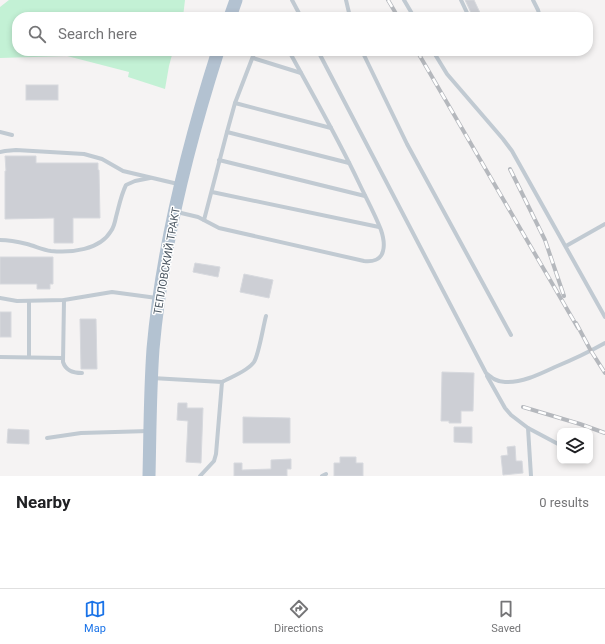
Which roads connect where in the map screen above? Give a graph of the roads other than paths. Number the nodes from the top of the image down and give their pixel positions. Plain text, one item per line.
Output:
1 (236, 0) edge
2 (292, 0) edge
3 (346, 0) edge
4 (404, 0) edge
5 (461, 0) edge
6 (533, 0) edge
7 (232, 12) edge
8 (298, 12) edge
9 (349, 12) edge
10 (411, 12) edge
11 (467, 12) edge
12 (539, 12) edge
13 (216, 56) edge
14 (292, 56) edge
15 (321, 56) edge
16 (364, 56) edge
17 (436, 56) edge
18 (253, 58) joint
19 (301, 73) junction
20 (235, 103) junction
21 (331, 128) junction
22 (0, 132) edge
23 (226, 132) junction
24 (12, 135) dead end
25 (0, 152) edge
26 (220, 160) junction
27 (349, 163) junction
28 (150, 178) junction
29 (180, 184) junction
30 (212, 192) junction
31 (365, 196) junction
32 (174, 212) junction
33 (204, 220) junction
34 (605, 224) edge
35 (379, 227) junction
36 (0, 240) edge
37 (566, 246) junction
38 (0, 298) edge
39 (159, 299) junction
40 (64, 300) junction
41 (29, 301) junction
42 (266, 316) dead end
43 (605, 317) edge
44 (511, 335) dead end
45 (605, 343) edge
46 (0, 357) edge
47 (29, 357) junction
48 (62, 358) junction
49 (82, 373) dead end
50 (486, 373) junction
51 (151, 378) junction
52 (222, 382) junction
53 (528, 428) junction
54 (149, 431) junction
55 (47, 438) dead end
56 (557, 443) edge
57 (149, 476) edge
58 (200, 476) edge
59 (531, 476) edge

1 - 7 main road
2 - 8 lane
3 - 9 lane
4 - 10 lane
5 - 11 lane
6 - 12 lane
13 - 29 main road, ТЕПЛОВСКИЙ ТРАКТ
14 - 19 lane
15 - 50 lane
16 - 44 lane
17 - 37 lane
18 - 19 lane
18 - 20 lane
19 - 21 lane
20 - 21 lane
20 - 23 lane
21 - 27 lane
22 - 24 lane
23 - 26 lane
23 - 27 lane
25 - 28 lane
26 - 30 lane
26 - 31 lane
27 - 31 lane
28 - 29 lane
28 - 36 lane
29 - 32 main road, ТЕПЛОВСКИЙ ТРАКТ
30 - 33 lane
30 - 35 lane
31 - 35 lane
32 - 33 lane
32 - 39 main road, ТЕПЛОВСКИЙ ТРАКТ
33 - 35 lane
34 - 37 lane
37 - 43 lane
38 - 41 lane
39 - 40 lane
39 - 51 main road, ТЕПЛОВСКИЙ ТРАКТ
40 - 41 lane
40 - 48 lane
41 - 47 lane
42 - 52 lane
45 - 50 lane
46 - 47 lane
47 - 48 lane
48 - 49 lane
50 - 53 lane
51 - 52 lane
51 - 54 main road, ТЕПЛОВСКИЙ ТРАКТ
52 - 58 lane
53 - 56 lane
53 - 59 lane
54 - 55 lane
54 - 57 main road, ТЕПЛОВСКИЙ ТРАКТ

